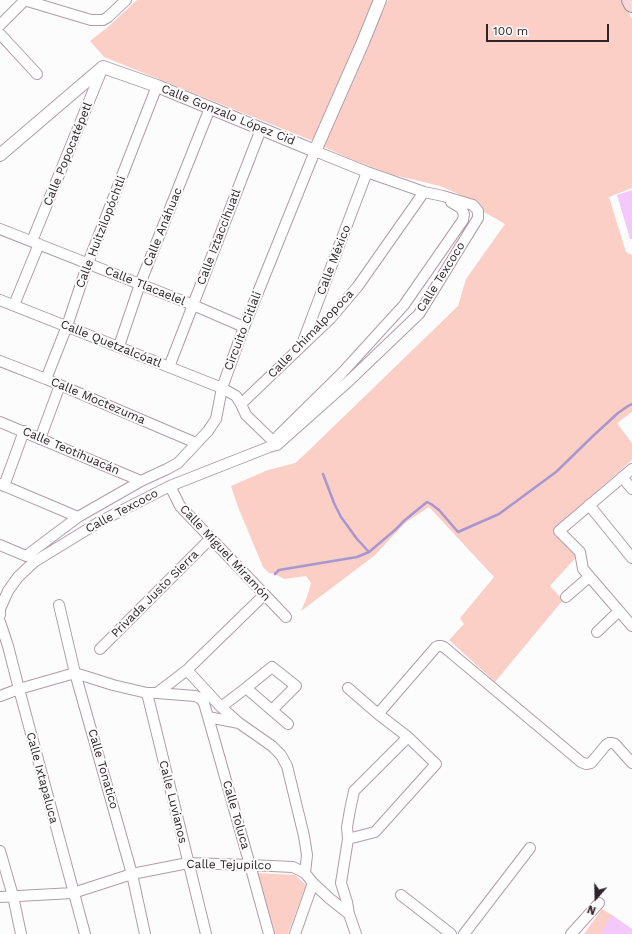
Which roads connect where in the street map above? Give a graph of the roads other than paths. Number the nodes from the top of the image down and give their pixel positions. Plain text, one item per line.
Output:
1 (25, 0) edge
2 (126, 0) edge
3 (380, 0) edge
4 (630, 0) edge
5 (50, 3) edge
6 (632, 4) edge
7 (0, 25) edge
8 (0, 34) edge
9 (103, 67) junction
10 (37, 74) dead end
11 (157, 86) junction
12 (210, 108) junction
13 (261, 129) junction
14 (315, 151) junction
15 (0, 155) edge
16 (367, 172) junction
17 (424, 192) junction
18 (443, 196) junction
19 (478, 211) joint
20 (0, 229) edge
21 (35, 242) junction
22 (88, 263) junction
23 (140, 284) junction
24 (0, 300) edge
25 (14, 305) junction
26 (193, 305) junction
27 (67, 326) junction
28 (244, 327) junction
29 (119, 346) junction
30 (301, 348) junction
31 (0, 361) edge
32 (169, 367) junction
33 (46, 379) junction
34 (60, 385) junction
35 (222, 388) junction
36 (241, 404) junction
37 (0, 422) edge
38 (24, 431) junction
39 (40, 439) junction
40 (196, 443) junction
41 (273, 444) junction
42 (632, 469) edge
43 (622, 477) junction
44 (141, 481) junction
45 (2, 485) edge
46 (170, 486) junction
47 (632, 489) edge
48 (589, 505) junction
49 (78, 517) junction
50 (211, 538) junction
51 (0, 545) edge
52 (632, 558) edge
53 (589, 577) junction
54 (264, 595) junction
55 (566, 597) dead end
56 (59, 605) dead end
57 (0, 609) edge
58 (619, 611) junction
59 (0, 616) edge
60 (286, 617) dead end
61 (0, 622) edge
62 (632, 626) edge
63 (597, 632) dead end
64 (100, 649) dead end
65 (187, 670) junction
66 (75, 673) junction
67 (246, 688) junction
68 (348, 688) dead end
69 (19, 689) junction
70 (152, 693) junction
71 (0, 696) edge
72 (221, 706) junction
73 (272, 710) junction
74 (378, 714) junction
75 (208, 717) junction
76 (239, 723) junction
77 (288, 724) dead end
78 (408, 737) junction
79 (632, 763) edge
80 (348, 839) junction
81 (530, 848) dead end
82 (0, 851) edge
83 (188, 863) junction
84 (250, 865) junction
85 (305, 873) junction
86 (132, 874) junction
87 (313, 882) junction
88 (73, 893) junction
89 (401, 895) dead end
90 (13, 896) junction
91 (0, 897) edge
92 (599, 903) dead end
93 (349, 914) junction
94 (21, 934) edge
95 (85, 934) edge
96 (145, 934) edge
97 (206, 934) edge
98 (269, 934) edge
99 (294, 934) edge
100 (356, 934) edge
101 (451, 934) edge
102 (464, 934) edge
103 (571, 934) edge

1 - 5 street
1 - 7 street
2 - 5 street
3 - 14 street, Circuito Citlali
4 - 6 main road
8 - 10 street
9 - 11 street, Calle Gonzalo López Cid
9 - 15 street
9 - 21 street, Calle Popocatépetl
11 - 12 street, Calle Gonzalo López Cid
11 - 22 street, Calle Huitzilopóchtli
12 - 13 street, Calle Gonzalo López Cid
12 - 23 street, Calle Anáhuac
13 - 14 street, Calle Gonzalo López Cid
13 - 26 street, Calle Iztaccíhuatl
14 - 16 street, Calle Gonzalo López Cid
14 - 28 street, Circuito Citlali
16 - 17 street, Calle Gonzalo López Cid
16 - 30 street, Calle México
17 - 18 street, Calle Gonzalo López Cid
17 - 30 street, Calle Chimalpopoca
18 - 19 street, Calle Gonzalo López Cid
18 - 41 street, Calle Texcoco
19 - 41 street, Calle Texcoco
20 - 21 street, Calle Tlacaelel
21 - 22 street, Calle Tlacaelel
21 - 25 street, Calle Popocatépetl
22 - 23 street, Calle Tlacaelel
22 - 27 street, Calle Huitzilopóchtli
23 - 26 street, Calle Tlacaelel
23 - 29 street, Calle Anáhuac
24 - 25 street, Calle Quetzalcóatl
25 - 27 street, Calle Quetzalcóatl
26 - 28 street, Calle Tlacaelel
26 - 32 street, Calle Iztaccíhuatl
27 - 29 street, Calle Quetzalcóatl
27 - 33 street, Calle Huitzilopóchtli
28 - 35 street, Circuito Citlali
29 - 32 street, Calle Quetzalcóatl
30 - 36 street, Calle Chimalpopoca
31 - 33 street, Calle Moctezuma
32 - 35 street, Calle Quetzalcóatl
33 - 34 street, Calle Moctezuma
34 - 39 street
34 - 40 street, Calle Moctezuma
35 - 36 street, Calle Quetzalcóatl
35 - 40 street, Circuito Citlali
36 - 41 street
37 - 38 street, Calle Teotihuacán
38 - 39 street, Calle Teotihuacán
38 - 45 street
39 - 44 street, Calle Teotihuacán
40 - 44 street, Circuito Citlali
41 - 46 street, Calle Texcoco
42 - 43 street
43 - 47 street
43 - 48 street
44 - 49 street, Circuito Citlali
45 - 49 street
46 - 50 street, Calle Miguel Miramón
46 - 57 street, Calle Texcoco
48 - 52 street
48 - 53 street
49 - 51 street, Circuito Citlali
50 - 54 street, Calle Miguel Miramón
50 - 64 street, Privada Justo Sierra
53 - 55 street
53 - 58 street
54 - 60 street, Calle Miguel Miramón
54 - 65 street
56 - 66 street, Calle Tonatico
57 - 59 street
58 - 62 street
58 - 63 street
61 - 69 street, Calle Ixtapaluca
65 - 70 street
65 - 72 street
66 - 69 street
66 - 70 street
66 - 86 street, Calle Tonatico
67 - 72 street
67 - 73 street
67 - 73 street
68 - 74 street
69 - 71 street
69 - 88 street, Calle Ixtapaluca
70 - 75 street, Calle Toluca
70 - 83 street, Calle Luvianos
72 - 76 street
73 - 77 street
74 - 78 street
74 - 79 street
75 - 76 street
75 - 84 street, Calle Toluca
76 - 85 street
78 - 80 street
78 - 80 street
80 - 93 street
81 - 102 street
82 - 90 street
83 - 84 street, Calle Tejupilco
83 - 86 street, Calle Tejupilco
83 - 97 street, Calle Luvianos
84 - 85 street, Calle Tejupilco
84 - 98 street, Calle Toluca
85 - 87 street
86 - 88 street, Calle Tejupilco
86 - 96 street, Calle Tonatico
87 - 93 street
87 - 99 street
88 - 90 street, Calle Tejupilco
88 - 95 street, Calle Ixtapaluca
89 - 101 street
90 - 91 street, Calle Tejupilco
90 - 94 street
92 - 103 street
93 - 100 street

